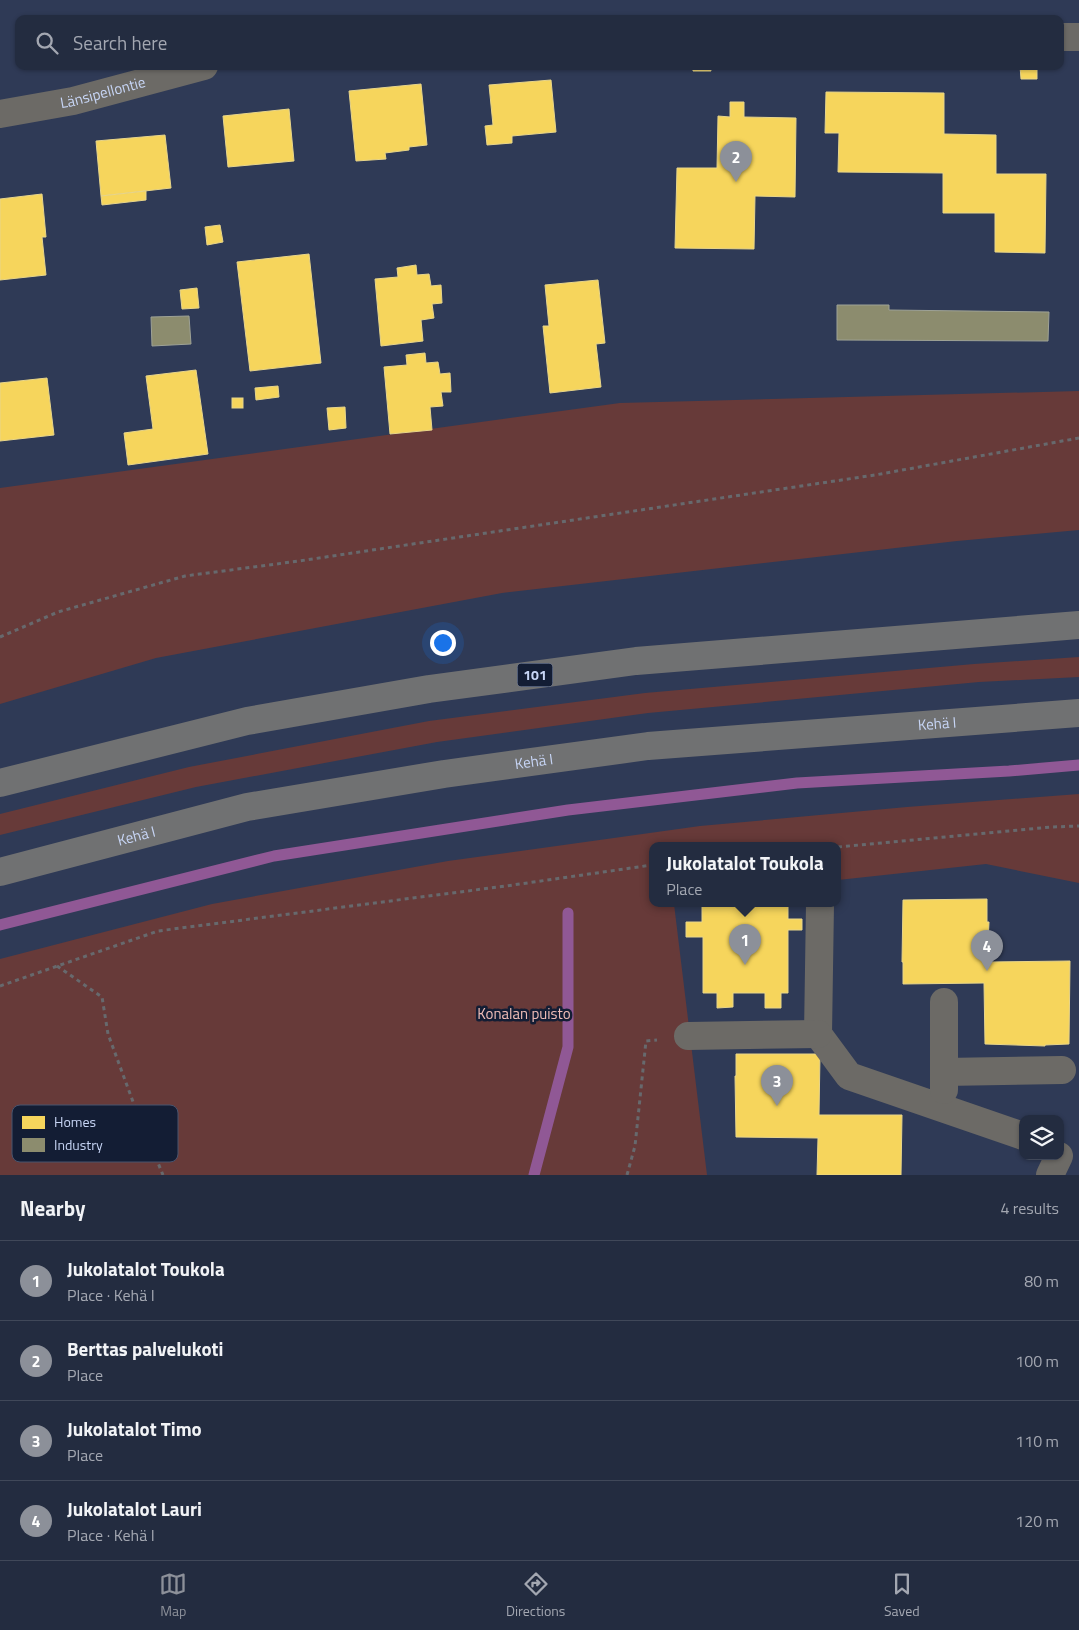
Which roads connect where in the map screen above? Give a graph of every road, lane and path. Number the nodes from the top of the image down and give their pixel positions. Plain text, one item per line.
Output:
1 (1064, 37) edge
2 (1079, 37) edge
3 (189, 70) edge
4 (0, 114) edge
5 (1079, 438) edge
6 (1079, 625) edge
7 (1, 635) edge
8 (1079, 713) edge
9 (0, 783) edge
10 (1079, 826) edge
11 (841, 847) edge
12 (649, 865) edge
13 (0, 872) edge
14 (820, 907) edge
15 (58, 966) junction
16 (0, 986) edge
17 (944, 1002) dead end
18 (818, 1034) junction
19 (688, 1036) joint
20 (1062, 1070) dead end
21 (944, 1072) junction
22 (134, 1105) edge
23 (944, 1108) junction
24 (1019, 1135) edge
25 (1059, 1160) edge
26 (158, 1162) edge
27 (164, 1175) edge
28 (627, 1175) edge
29 (1050, 1175) edge

1 - 2 street
3 - 4 street, Länsipellontie
5 - 7 path
6 - 9 highway, 101
8 - 13 highway, Kehä I
10 - 11 path
12 - 15 path
14 - 18 street
15 - 16 path
15 - 22 path
17 - 21 street
18 - 19 street
18 - 23 street
19 - 28 path
20 - 21 street
21 - 23 street
23 - 24 street
25 - 29 street
26 - 27 path

